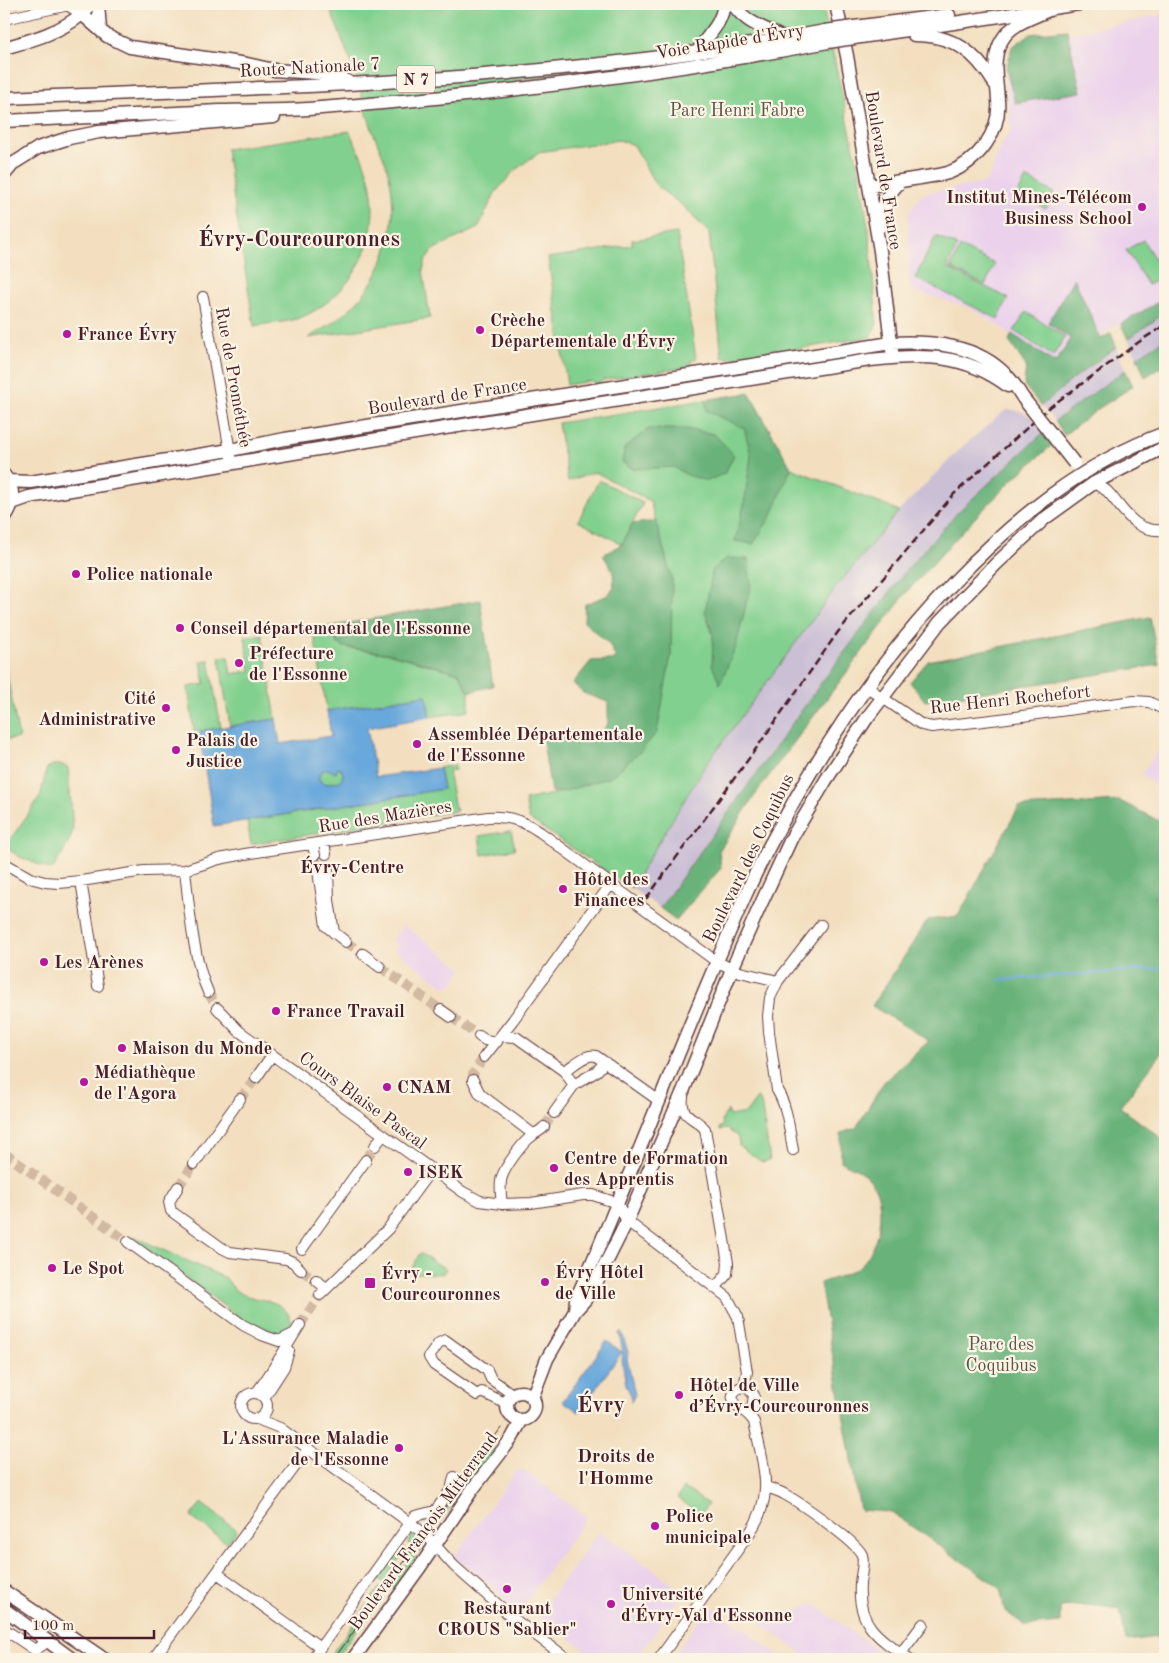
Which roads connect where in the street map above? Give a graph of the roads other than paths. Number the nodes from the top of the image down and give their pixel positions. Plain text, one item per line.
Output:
1 (92, 4) edge
2 (98, 4) edge
3 (724, 4) edge
4 (733, 4) edge
5 (836, 4) edge
6 (1026, 4) edge
7 (1079, 4) edge
8 (71, 5) edge
9 (1052, 8) junction
10 (82, 14) junction
11 (4, 18) edge
12 (100, 29) junction
13 (858, 34) junction
14 (826, 37) junction
15 (784, 39) junction
16 (4, 48) edge
17 (697, 53) junction
18 (352, 83) junction
19 (996, 86) junction
20 (4, 98) edge
21 (305, 109) junction
22 (4, 121) edge
23 (4, 175) edge
24 (901, 181) junction
25 (869, 186) junction
26 (880, 251) junction
27 (204, 297) dead end
28 (891, 343) junction
29 (893, 357) junction
30 (1023, 398) junction
31 (1165, 433) edge
32 (1165, 447) edge
33 (231, 456) junction
34 (1083, 472) junction
35 (6, 478) edge
36 (1094, 483) junction
37 (12, 503) junction
38 (4, 518) edge
39 (1165, 530) edge
40 (868, 687) junction
41 (881, 698) junction
42 (1165, 710) edge
43 (319, 843) junction
44 (320, 854) tunnel mouth
45 (4, 862) edge
46 (186, 870) junction
47 (323, 870) tunnel mouth
48 (81, 881) junction
49 (611, 884) junction
50 (821, 925) dead end
51 (346, 942) tunnel mouth
52 (363, 954) tunnel mouth
53 (717, 962) junction
54 (380, 967) tunnel mouth
55 (732, 969) junction
56 (778, 981) junction
57 (98, 986) dead end
58 (208, 992) tunnel mouth
59 (216, 1008) tunnel mouth
60 (441, 1010) tunnel mouth
61 (451, 1017) tunnel mouth
62 (514, 1020) junction
63 (478, 1036) tunnel mouth
64 (516, 1037) junction
65 (499, 1039) junction
66 (272, 1055) junction
67 (484, 1057) tunnel mouth
68 (605, 1062) junction
69 (564, 1071) junction
70 (256, 1078) tunnel mouth
71 (473, 1080) dead end
72 (574, 1085) junction
73 (684, 1089) junction
74 (240, 1099) tunnel mouth
75 (658, 1100) junction
76 (554, 1113) tunnel mouth
77 (544, 1127) tunnel mouth
78 (533, 1134) junction
79 (383, 1135) junction
80 (375, 1146) tunnel mouth
81 (793, 1150) dead end
82 (366, 1160) tunnel mouth
83 (194, 1164) tunnel mouth
84 (431, 1170) junction
85 (178, 1187) tunnel mouth
86 (616, 1203) junction
87 (502, 1204) junction
88 (627, 1221) junction
89 (128, 1242) tunnel mouth
90 (298, 1255) junction
91 (301, 1270) dead end
92 (316, 1280) tunnel mouth
93 (716, 1287) junction
94 (575, 1311) junction
95 (262, 1335) junction
96 (285, 1356) junction
97 (547, 1359) junction
98 (491, 1379) junction
99 (744, 1387) junction
100 (482, 1392) junction
101 (513, 1397) junction
102 (532, 1398) junction
103 (262, 1400) junction
104 (747, 1407) junction
105 (257, 1419) junction
106 (520, 1421) junction
107 (280, 1428) junction
108 (308, 1449) junction
109 (454, 1477) dead end
110 (766, 1487) junction
111 (410, 1523) junction
112 (434, 1545) junction
113 (217, 1573) junction
114 (4, 1591) edge
115 (4, 1609) edge
116 (923, 1624) dead end
117 (4, 1629) edge
118 (47, 1642) junction
119 (320, 1647) junction
120 (905, 1656) edge
121 (72, 1659) edge
122 (104, 1659) edge
123 (153, 1659) edge
124 (312, 1659) edge
125 (352, 1659) edge
126 (568, 1659) edge
127 (659, 1659) edge

1 - 10 street
2 - 12 main road
3 - 17 main road
4 - 15 main road
5 - 25 main road, Boulevard de France
6 - 13 main road, Voie Rapide d'Évry
7 - 9 main road, Voie Rapide d'Évry
8 - 10 street
8 - 11 street
9 - 13 main road, Voie Rapide d'Évry
9 - 19 main road
10 - 12 main road
10 - 16 main road
12 - 18 main road
13 - 14 main road, Voie Rapide d'Évry, bridge
13 - 19 main road
14 - 15 main road, Route Nationale 7 / N 7
14 - 21 main road, Voie Rapide d'Évry / N 7
15 - 17 main road, Route Nationale 7 / N 7
17 - 18 main road, Route Nationale 7 / N 7
18 - 20 main road, Route Nationale 7 / N 7
19 - 24 main road
21 - 22 main road, N 7
21 - 23 main road
24 - 25 main road
24 - 26 main road
25 - 26 main road, Boulevard de France
26 - 28 main road, Boulevard de France
27 - 33 street, Rue de Prométhée
28 - 29 main road, Boulevard de France
28 - 30 main road, Boulevard de France
28 - 33 main road, Boulevard de France
29 - 30 main road, Boulevard de France
29 - 33 main road, Boulevard de France
30 - 34 main road, Boulevard de France, bridge
31 - 34 main road, Boulevard des Coquibus
32 - 36 main road, Boulevard des Coquibus
33 - 35 main road, Boulevard de France
33 - 37 main road, Boulevard de France
34 - 36 main road, Boulevard de France
34 - 40 main road, Boulevard des Coquibus
35 - 37 main road
36 - 39 street
36 - 41 main road, Boulevard des Coquibus
37 - 38 main road
40 - 41 street, Rue Henri Rochefort
40 - 53 main road, Boulevard des Coquibus
41 - 42 street, Rue Henri Rochefort
41 - 55 main road, Boulevard des Coquibus
43 - 44 street
43 - 46 street, Rue des Mazières
43 - 49 street, Rue des Mazières
45 - 48 street, Rue des Mazières
46 - 48 street, Rue des Mazières
46 - 58 street
47 - 51 street
48 - 57 street
49 - 53 street, Rue des Mazières
49 - 62 street
50 - 56 street
52 - 54 street
53 - 55 street, Rue des Mazières
53 - 75 main road, Boulevard des Coquibus
55 - 56 street, Rue des Mazières
55 - 73 main road, Boulevard des Coquibus
56 - 81 street
59 - 66 street, Cours Blaise Pascal
60 - 61 street
62 - 64 street
62 - 65 street
63 - 65 street
64 - 65 street
64 - 69 street
65 - 67 street
66 - 70 street
66 - 79 street, Cours Blaise Pascal
68 - 69 street
68 - 72 street
68 - 75 street
69 - 72 street
71 - 78 street
72 - 76 street
73 - 88 main road, Boulevard des Coquibus
73 - 93 street
74 - 83 street
75 - 86 main road, Boulevard des Coquibus
77 - 78 street
78 - 87 street
79 - 80 street
79 - 84 street, Cours Blaise Pascal
82 - 90 street
84 - 87 street, Cours Blaise Pascal
84 - 92 street
85 - 90 street
86 - 87 street, Cours Blaise Pascal
86 - 88 street
86 - 94 main road, Boulevard des Coquibus
88 - 93 street
88 - 94 main road, Boulevard des Coquibus
89 - 95 street
90 - 91 street
93 - 99 street
94 - 97 main road, Boulevard des Coquibus
95 - 96 street
95 - 96 street
96 - 103 street
97 - 101 main road, Boulevard des Coquibus
97 - 102 main road, Boulevard des Coquibus
98 - 100 street
98 - 100 street
98 - 101 street
99 - 104 street
99 - 104 street
100 - 101 street
101 - 102 main road
101 - 106 main road
102 - 106 main road
103 - 105 street
103 - 105 street
103 - 107 street
104 - 110 street
105 - 107 street
106 - 112 main road, Boulevard François Mitterrand
107 - 108 street
108 - 111 street
108 - 113 street
109 - 111 street
110 - 120 street
110 - 127 street
111 - 112 street
111 - 119 street
112 - 125 main road, Boulevard François Mitterrand
112 - 126 street
113 - 119 street
113 - 123 street
114 - 122 main road
115 - 118 main road
116 - 120 street
117 - 118 street
118 - 121 main road
119 - 124 street

